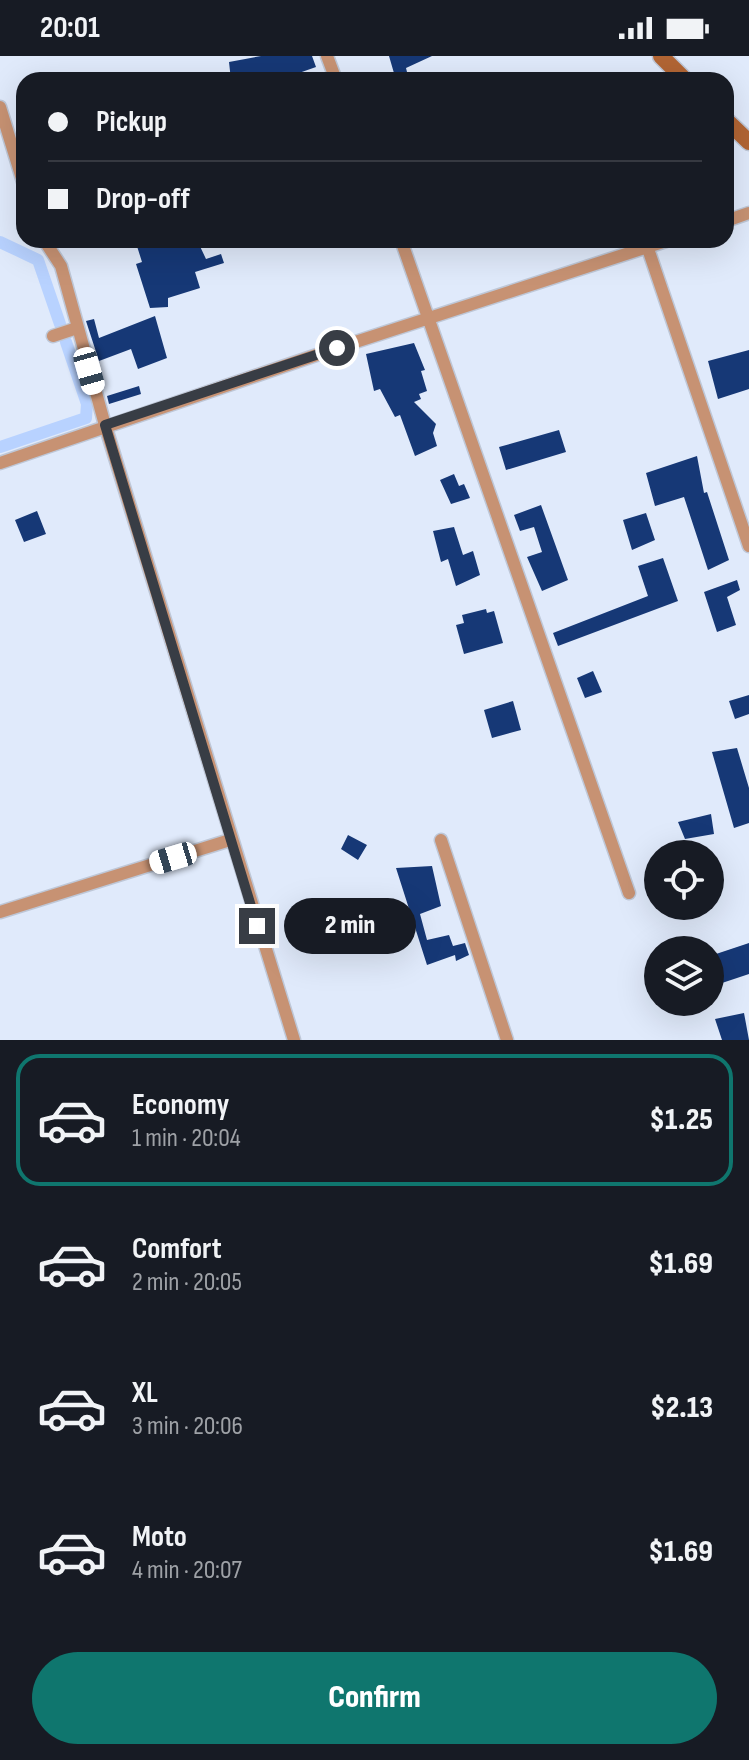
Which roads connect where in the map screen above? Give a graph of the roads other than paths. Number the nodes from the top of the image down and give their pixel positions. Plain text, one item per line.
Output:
1 (661, 56) edge
2 (677, 72) edge
3 (0, 107) edge
4 (734, 128) edge
5 (749, 142) edge
6 (16, 159) edge
7 (49, 248) edge
8 (404, 248) edge
9 (634, 248) edge
10 (647, 248) edge
11 (429, 317) junction
12 (77, 328) junction
13 (53, 336) dead end
14 (105, 425) junction
15 (0, 463) edge
16 (749, 546) edge
17 (230, 840) junction
18 (441, 840) dead end
19 (629, 893) dead end
20 (0, 912) edge
21 (294, 1040) edge
22 (507, 1040) edge

1 - 2 main road
3 - 6 street
4 - 5 main road
7 - 12 street
8 - 11 street
9 - 11 street
10 - 16 street
11 - 14 street
11 - 19 street
12 - 13 street
12 - 14 street
14 - 15 street
14 - 17 street
17 - 20 street
17 - 21 street
18 - 22 street

